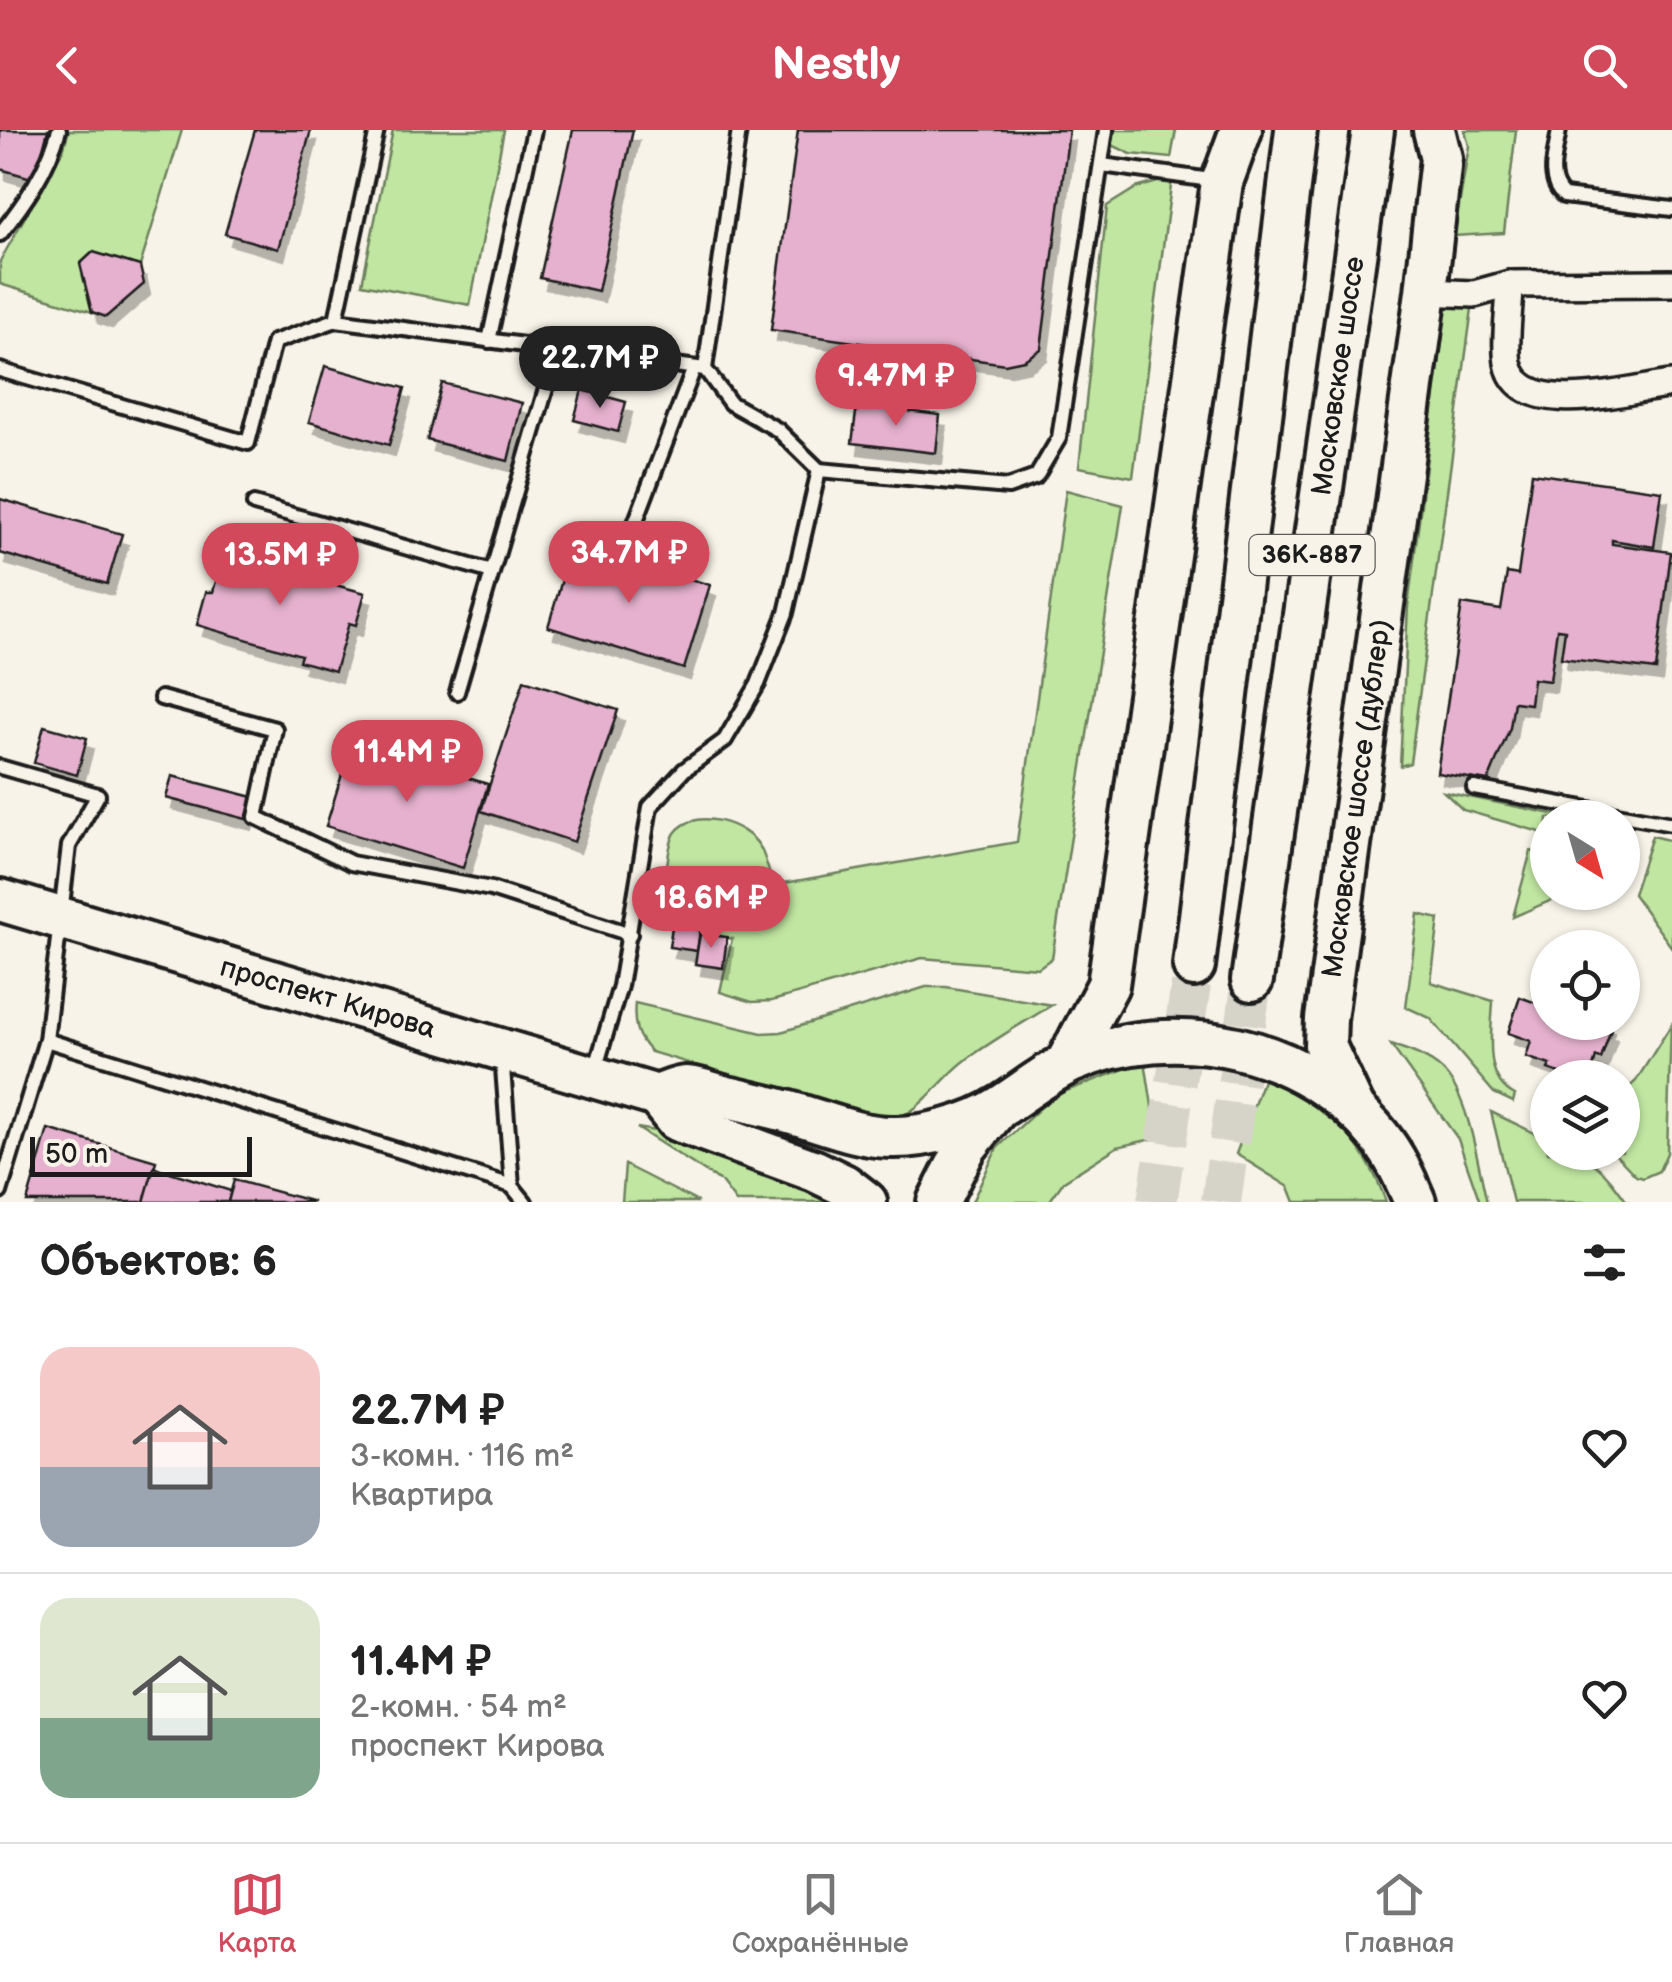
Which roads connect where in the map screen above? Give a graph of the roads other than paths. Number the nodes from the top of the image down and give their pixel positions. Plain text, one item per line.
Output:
1 (59, 130) edge
2 (376, 130) edge
3 (534, 130) edge
4 (738, 130) edge
5 (1106, 130) edge
6 (1241, 130) edge
7 (1296, 130) edge
8 (1373, 130) edge
9 (1434, 130) edge
10 (1559, 130) edge
11 (1102, 165) junction
12 (1222, 182) junction
13 (1672, 209) edge
14 (0, 234) edge
15 (1672, 283) edge
16 (1510, 284) junction
17 (1426, 292) junction
18 (336, 320) junction
19 (489, 341) junction
20 (558, 352) junction
21 (700, 368) junction
22 (0, 370) edge
23 (1672, 384) edge
24 (819, 470) junction
25 (254, 504) dead end
26 (629, 540) dead end
27 (492, 572) junction
28 (457, 692) dead end
29 (162, 698) dead end
30 (0, 767) edge
31 (1474, 788) dead end
32 (1672, 824) edge
33 (0, 900) edge
34 (61, 916) junction
35 (630, 934) junction
36 (1194, 966) tunnel mouth
37 (1252, 980) tunnel mouth
38 (46, 1040) junction
39 (502, 1048) junction
40 (1066, 1064) junction
41 (594, 1076) junction
42 (657, 1096) junction
43 (1354, 1108) junction
44 (997, 1109) junction
45 (512, 1186) junction
46 (0, 1192) edge
47 (525, 1202) edge
48 (866, 1202) edge
49 (938, 1202) edge
50 (1415, 1202) edge

1 - 14 lane
2 - 18 lane
3 - 19 lane
4 - 21 lane
5 - 11 lane
6 - 12 main road
7 - 36 main road, 36К-887
8 - 37 main road, Московское шоссе / 36К-887
9 - 17 main road, Московское шоссе (дублер)
10 - 13 lane
11 - 12 lane
11 - 24 lane
12 - 40 main road
15 - 16 street
16 - 17 street
16 - 23 street
17 - 43 main road, Московское шоссе (дублер)
18 - 19 lane
18 - 22 lane
19 - 20 lane
20 - 21 lane
20 - 27 lane
21 - 24 lane
21 - 26 lane
24 - 35 lane
25 - 27 lane
27 - 28 lane
29 - 35 lane
30 - 34 lane
31 - 32 lane
33 - 34 main road, проспект Кирова
34 - 38 lane
34 - 39 main road, проспект Кирова
35 - 41 lane
38 - 45 lane
38 - 46 lane
39 - 41 main road, проспект Кирова
39 - 45 lane
40 - 43 main road
40 - 44 main road
41 - 42 main road, проспект Кирова
42 - 44 main road
42 - 48 main road
43 - 50 main road
44 - 49 main road
45 - 47 lane

